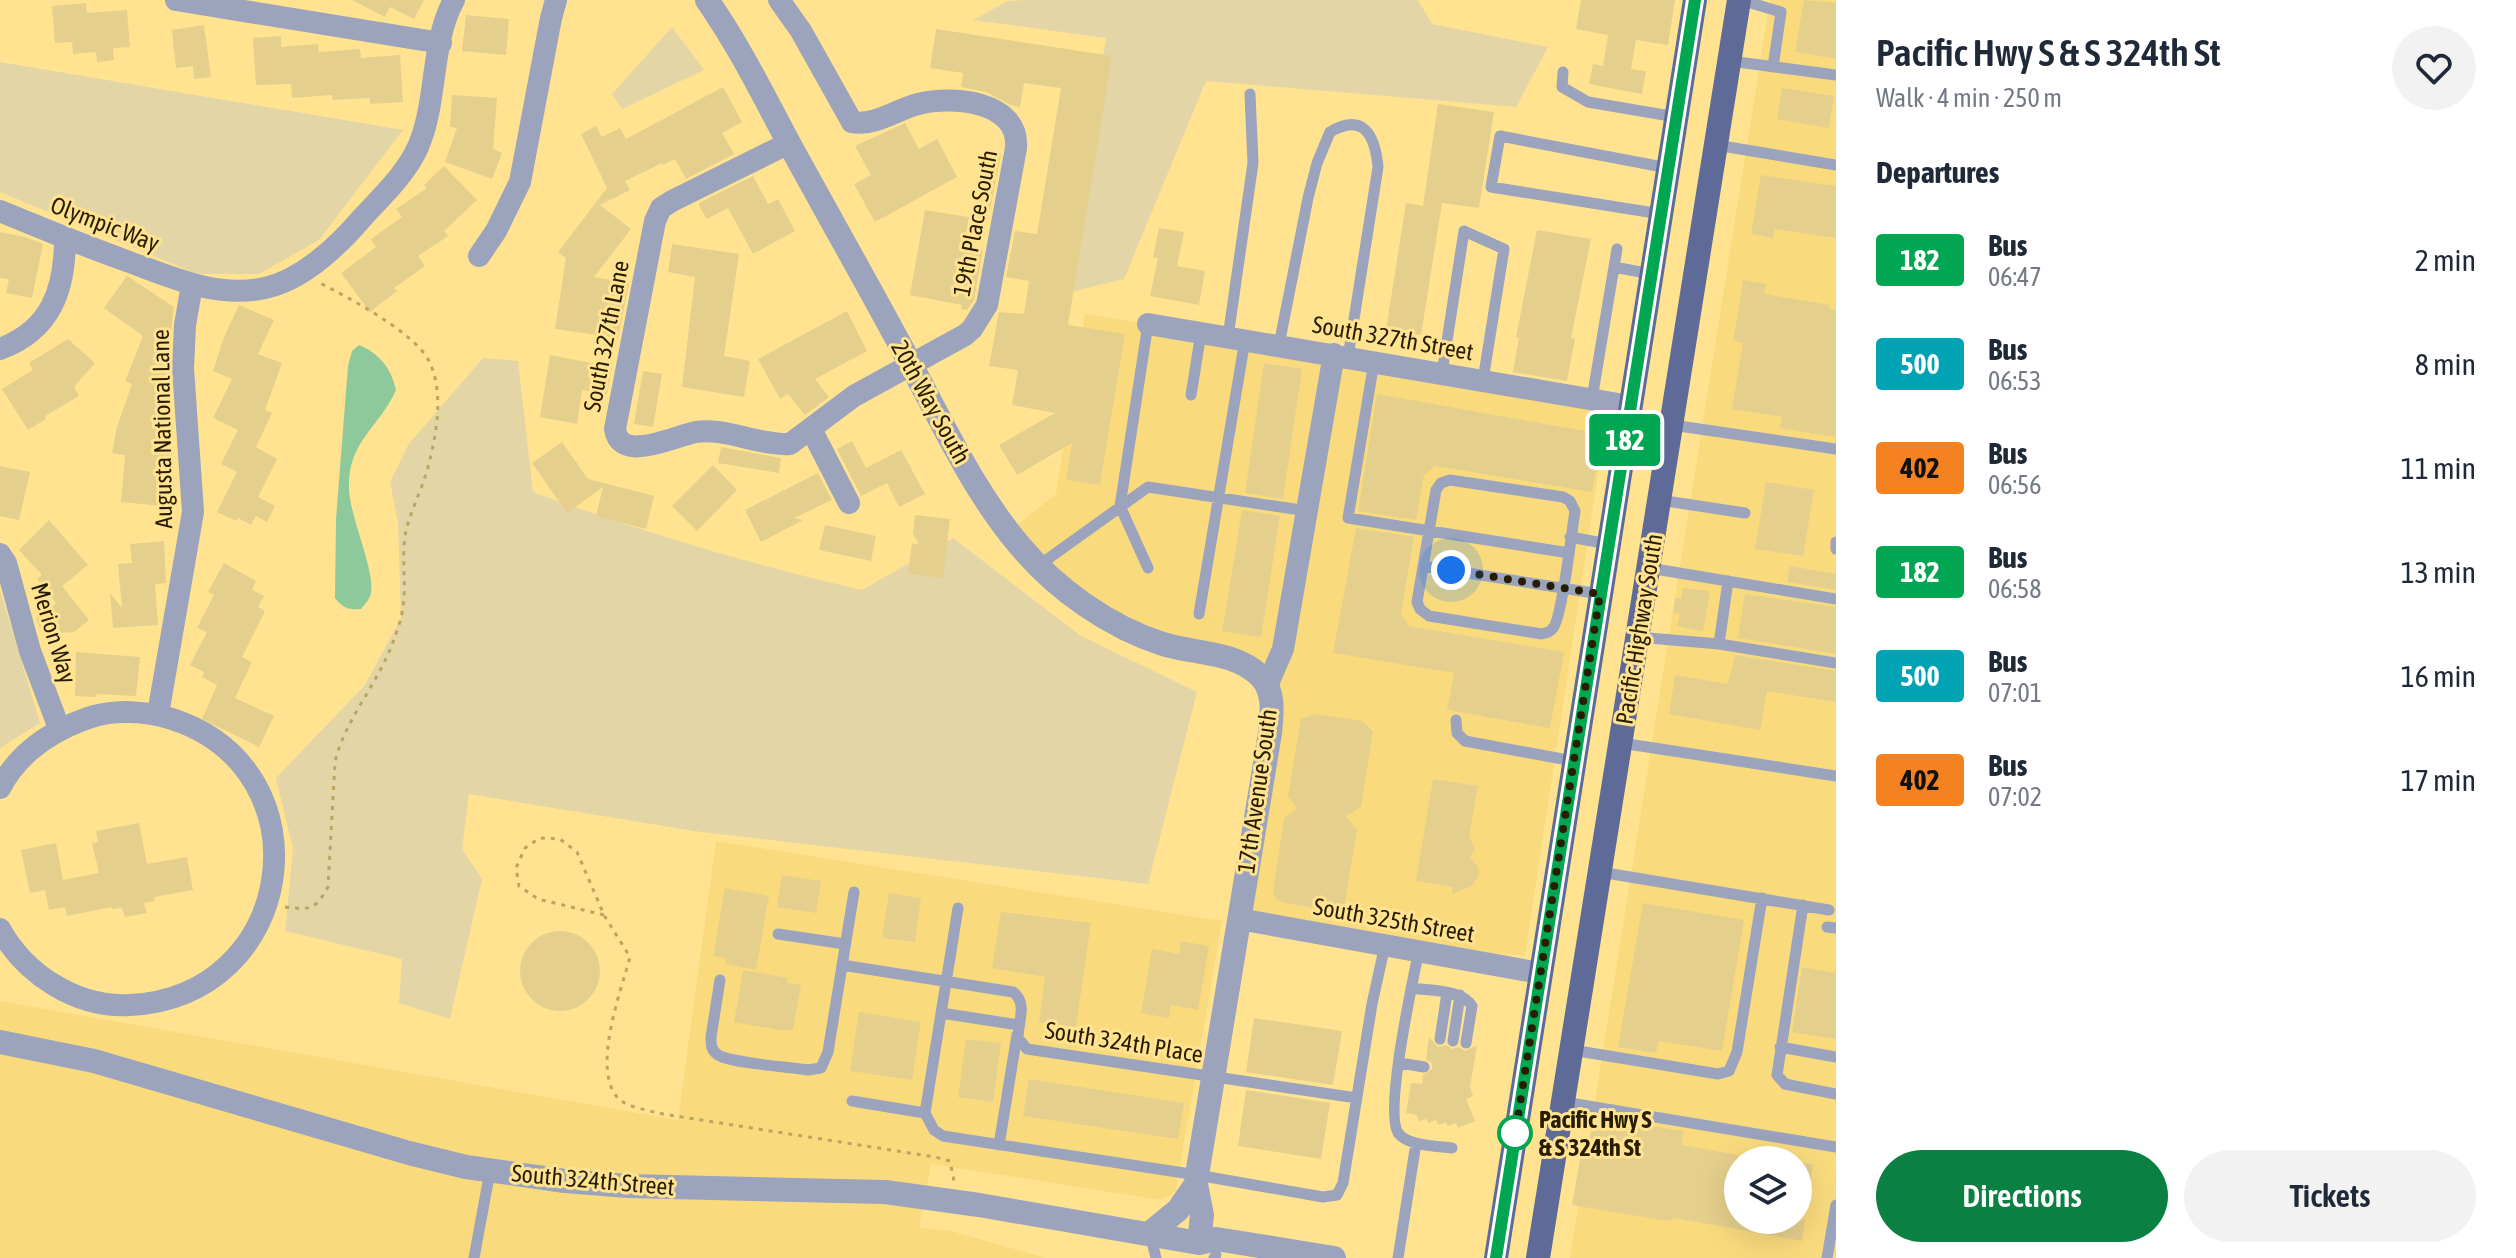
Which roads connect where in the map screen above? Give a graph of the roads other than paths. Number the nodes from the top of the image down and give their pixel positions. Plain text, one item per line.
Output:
1 (176, 0) edge
2 (454, 0) edge
3 (556, 0) edge
4 (707, 0) edge
5 (779, 0) edge
6 (1695, 0) edge
7 (1740, 0) edge
8 (441, 43) junction
9 (1730, 61) junction
10 (1773, 67) junction
11 (1563, 72) dead end
12 (1836, 75) edge
13 (1250, 94) dead end
14 (1677, 117) junction
15 (789, 143) junction
16 (1716, 145) junction
17 (1836, 165) edge
18 (1669, 168) junction
19 (0, 211) edge
20 (1661, 214) junction
21 (65, 238) junction
22 (1617, 249) dead end
23 (479, 256) dead end
24 (1614, 267) junction
25 (1652, 274) junction
26 (192, 285) junction
27 (1148, 324) joint
28 (1201, 333) junction
29 (1237, 339) junction
30 (1279, 345) junction
31 (0, 349) edge
32 (1341, 356) junction
33 (1374, 361) junction
34 (911, 365) junction
35 (1442, 373) junction
36 (1483, 380) junction
37 (1191, 395) dead end
38 (1592, 399) junction
39 (1630, 406) junction
40 (1672, 425) junction
41 (811, 429) junction
42 (1836, 449) edge
43 (1218, 497) junction
44 (1659, 500) junction
45 (849, 503) dead end
46 (1120, 506) junction
47 (1307, 511) junction
48 (1745, 513) dead end
49 (1428, 530) junction
50 (1570, 537) junction
51 (1836, 542) edge
52 (1608, 544) junction
53 (1836, 549) edge
54 (1569, 553) junction
55 (0, 554) edge
56 (1038, 566) junction
57 (1423, 566) junction
58 (1148, 568) dead end
59 (1649, 568) junction
60 (1728, 581) junction
61 (1563, 588) junction
62 (1600, 594) junction
63 (1836, 599) edge
64 (1199, 614) dead end
65 (1637, 637) junction
66 (1719, 644) junction
67 (1836, 663) edge
68 (1267, 686) junction
69 (158, 714) junction
70 (1456, 720) dead end
71 (59, 728) junction
72 (1621, 743) junction
73 (21, 758) junction
74 (1573, 761) junction
75 (0, 772) edge
76 (1836, 776) edge
77 (0, 788) edge
78 (1599, 871) junction
79 (854, 892) dead end
80 (1762, 898) junction
81 (1803, 905) junction
82 (958, 908) dead end
83 (1829, 910) dead end
84 (1239, 919) junction
85 (0, 929) edge
86 (778, 934) dead end
87 (845, 944) junction
88 (1385, 945) junction
89 (1419, 950) junction
90 (0, 962) edge
91 (26, 964) junction
92 (842, 965) junction
93 (1540, 973) junction
94 (720, 980) dead end
95 (946, 981) junction
96 (1411, 988) junction
97 (1447, 993) junction
98 (1460, 995) junction
99 (941, 1013) junction
100 (1018, 1028) junction
101 (1440, 1039) dead end
102 (1453, 1041) dead end
103 (0, 1042) edge
104 (1466, 1043) dead end
105 (1780, 1047) junction
106 (1572, 1050) junction
107 (1836, 1057) edge
108 (1400, 1063) junction
109 (1424, 1067) dead end
110 (1212, 1078) junction
111 (1836, 1094) edge
112 (1357, 1098) junction
113 (852, 1101) dead end
114 (1564, 1102) junction
115 (925, 1113) junction
116 (1416, 1143) junction
117 (999, 1145) junction
118 (1836, 1147) edge
119 (1452, 1148) dead end
120 (490, 1171) junction
121 (1197, 1179) junction
122 (1836, 1205) edge
123 (1150, 1233) junction
124 (1216, 1253) edge
125 (474, 1258) edge
126 (1156, 1258) edge
127 (1334, 1258) edge
128 (1398, 1258) edge
129 (1496, 1258) edge
130 (1538, 1258) edge
131 (1827, 1258) edge

1 - 8 street
2 - 8 street, Olympic Way
3 - 23 street
4 - 15 street, 20th Way South
5 - 34 street, 19th Place South
6 - 14 main road, Pacific Highway South
7 - 9 main road, Pacific Highway South
7 - 10 lane
8 - 26 street, Olympic Way
9 - 10 lane
9 - 16 main road, Pacific Highway South
10 - 12 lane
11 - 14 lane
13 - 29 lane
14 - 18 main road, Pacific Highway South
15 - 34 street, 20th Way South
15 - 41 street, South 327th Lane
16 - 17 lane
16 - 40 main road, Pacific Highway South
18 - 20 main road, Pacific Highway South
18 - 20 lane
19 - 21 street, Olympic Way
20 - 25 main road, Pacific Highway South
21 - 26 street, Olympic Way
21 - 31 street
22 - 24 lane
24 - 25 lane
24 - 38 lane
25 - 39 main road, Pacific Highway South
26 - 69 street, Augusta National Lane
27 - 28 street, South 327th Street
27 - 46 lane
28 - 29 street, South 327th Street
28 - 37 lane
29 - 30 street, South 327th Street
29 - 43 lane
30 - 32 street, South 327th Street
30 - 32 lane
32 - 33 street, South 327th Street
32 - 47 street, 17th Avenue South
33 - 35 street, South 327th Street
33 - 49 lane
34 - 41 street, South 327th Lane
34 - 56 street, 20th Way South
35 - 36 street, South 327th Street
35 - 36 lane
36 - 38 street, South 327th Street
38 - 39 street, South 327th Street
39 - 52 main road, Pacific Highway South
40 - 42 lane
40 - 44 main road, Pacific Highway South
41 - 45 street
43 - 46 lane
43 - 47 lane
43 - 64 lane
44 - 48 lane
44 - 59 main road, Pacific Highway South
46 - 56 lane
46 - 58 lane
47 - 68 street, 17th Avenue South
49 - 50 lane
49 - 54 lane
49 - 57 lane
50 - 52 lane
50 - 54 lane
51 - 53 lane
52 - 62 main road, Pacific Highway South
54 - 61 lane
55 - 71 street, Merion Way
56 - 68 street, 20th Way South
57 - 61 lane
57 - 61 lane
59 - 60 lane
59 - 65 main road, Pacific Highway South
60 - 63 lane
60 - 66 lane
61 - 62 lane
62 - 74 main road, Pacific Highway South
65 - 66 lane
65 - 72 main road, Pacific Highway South
66 - 67 lane
68 - 84 street, 17th Avenue South
69 - 71 street
69 - 91 street
70 - 74 lane
71 - 73 street
72 - 76 lane
72 - 78 main road, Pacific Highway South
73 - 75 street
73 - 77 street
74 - 93 main road, Pacific Highway South
78 - 80 lane
78 - 106 main road, Pacific Highway South
79 - 87 lane
80 - 81 lane
80 - 106 lane
81 - 83 lane
81 - 105 lane
82 - 95 lane
84 - 88 street, South 325th Street
84 - 110 street, 17th Avenue South
85 - 91 street
86 - 87 lane
87 - 92 lane
88 - 89 street, South 325th Street
88 - 112 lane
89 - 93 street, South 325th Street
89 - 96 lane
90 - 91 street
92 - 94 lane
92 - 95 lane, South 324th Place
93 - 129 main road, Pacific Highway South
95 - 99 lane
95 - 100 lane, South 324th Place
96 - 97 lane
96 - 108 lane
97 - 98 lane
97 - 101 lane
98 - 102 lane
98 - 104 lane
99 - 100 lane
99 - 115 lane
100 - 110 lane, South 324th Place
100 - 117 lane
103 - 120 street, South 324th Street
105 - 107 lane
105 - 111 lane
106 - 114 main road, Pacific Highway South
108 - 109 lane
108 - 116 lane
110 - 112 lane
110 - 121 street, 17th Avenue South
112 - 121 lane
113 - 115 lane
114 - 118 lane
114 - 130 main road, Pacific Highway South
115 - 117 lane
116 - 119 lane
116 - 128 lane
117 - 121 lane
120 - 123 street, South 324th Street
120 - 125 lane
121 - 123 street, 17th Avenue South
121 - 124 street, 17th Avenue South
122 - 131 lane
123 - 124 street, South 324th Street
123 - 126 lane
124 - 127 street, South 324th Street

